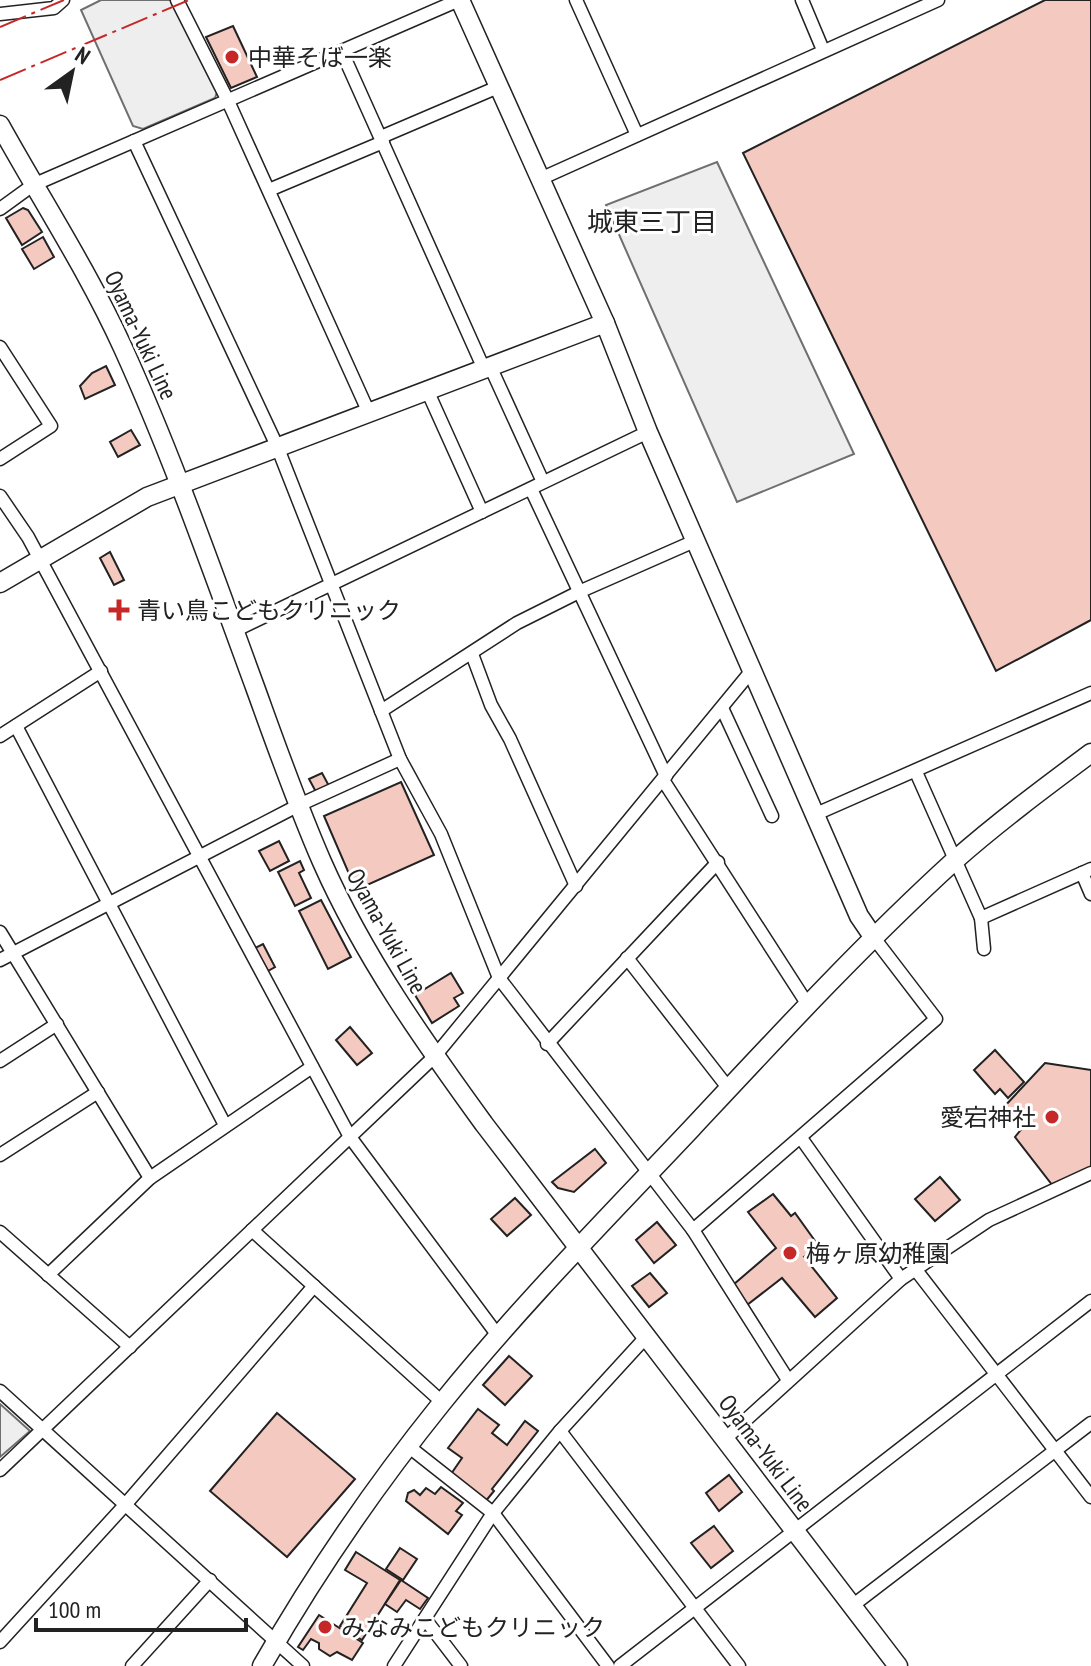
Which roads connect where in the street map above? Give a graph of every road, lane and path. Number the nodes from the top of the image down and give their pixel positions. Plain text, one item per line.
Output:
1 (63, 0) edge
2 (177, 0) edge
3 (460, 0) edge
4 (576, 0) edge
5 (802, 0) edge
6 (938, 0) edge
7 (912, 5) edge
8 (0, 14) edge
9 (823, 50) junction
10 (342, 52) junction
11 (498, 87) junction
12 (228, 101) junction
13 (0, 125) edge
14 (637, 135) junction
15 (382, 140) junction
16 (134, 141) junction
17 (540, 179) junction
18 (33, 185) junction
19 (269, 190) junction
20 (0, 209) edge
21 (605, 323) junction
22 (0, 347) edge
23 (487, 367) junction
24 (427, 390) junction
25 (369, 413) junction
26 (648, 432) junction
27 (277, 446) junction
28 (0, 459) edge
29 (179, 484) junction
30 (537, 485) junction
31 (0, 496) edge
32 (482, 512) junction
33 (697, 540) junction
34 (39, 561) junction
35 (0, 583) edge
36 (330, 584) junction
37 (581, 591) junction
38 (234, 631) junction
39 (472, 654) junction
40 (753, 669) junction
41 (101, 671) junction
42 (1091, 693) edge
43 (722, 708) junction
44 (381, 711) junction
45 (16, 726) junction
46 (0, 736) edge
47 (1091, 753) edge
48 (400, 759) junction
49 (916, 772) junction
50 (665, 778) junction
51 (299, 805) junction
52 (816, 814) junction
53 (772, 816) dead end
54 (200, 857) junction
55 (955, 860) junction
56 (718, 862) junction
57 (1086, 871) edge
58 (576, 886) junction
59 (1091, 894) edge
60 (109, 905) junction
61 (981, 918) junction
62 (0, 932) edge
63 (874, 938) junction
64 (984, 949) dead end
65 (14, 953) junction
66 (627, 958) junction
67 (0, 960) edge
68 (499, 978) junction
69 (808, 1005) junction
70 (57, 1024) junction
71 (547, 1044) junction
72 (435, 1056) junction
73 (0, 1061) edge
74 (312, 1067) junction
75 (729, 1089) junction
76 (98, 1092) junction
77 (225, 1125) junction
78 (350, 1137) junction
79 (801, 1138) junction
80 (0, 1155) edge
81 (1091, 1173) edge
82 (648, 1174) junction
83 (150, 1178) junction
84 (252, 1230) junction
85 (693, 1230) junction
86 (0, 1232) edge
87 (578, 1248) junction
88 (916, 1270) junction
89 (48, 1275) junction
90 (901, 1279) junction
91 (314, 1286) junction
92 (1091, 1301) edge
93 (499, 1337) junction
94 (646, 1337) junction
95 (130, 1347) junction
96 (996, 1373) junction
97 (788, 1380) junction
98 (0, 1391) edge
99 (442, 1402) junction
100 (1091, 1423) edge
101 (42, 1430) junction
102 (560, 1431) junction
103 (726, 1438) junction
104 (408, 1446) junction
105 (1056, 1450) junction
106 (0, 1470) edge
107 (1091, 1497) edge
108 (125, 1505) junction
109 (493, 1513) junction
110 (793, 1529) junction
111 (210, 1580) junction
112 (852, 1606) junction
113 (695, 1608) junction
114 (425, 1619) junction
115 (0, 1642) edge
116 (275, 1642) junction
117 (132, 1666) edge
118 (262, 1666) edge
119 (303, 1666) edge
120 (394, 1666) edge
121 (461, 1666) edge
122 (608, 1666) edge
123 (620, 1666) edge
124 (739, 1666) edge
125 (898, 1666) edge

1 - 8 street
2 - 12 street
3 - 10 street
3 - 11 street
4 - 14 street
5 - 9 street
6 - 7 street
7 - 9 street
9 - 14 street
10 - 12 street
10 - 15 street
11 - 15 street
11 - 17 street
12 - 16 street
12 - 19 street
13 - 18 street, Oyama-Yuki Line
14 - 17 street
15 - 19 street
15 - 23 street
16 - 18 street
16 - 27 street
17 - 21 street
18 - 20 street
18 - 29 street, Oyama-Yuki Line
19 - 25 street
21 - 23 street
21 - 26 street
22 - 28 street
23 - 24 street
23 - 30 street
24 - 25 street
24 - 32 street
25 - 27 street
26 - 30 street
26 - 33 street
27 - 29 street
27 - 36 street
29 - 34 street
29 - 38 street, Oyama-Yuki Line
30 - 32 street
30 - 37 street
31 - 34 street
32 - 36 street
33 - 37 street
33 - 40 street
34 - 35 street
34 - 41 street
36 - 38 street
36 - 44 street
37 - 39 street
37 - 50 street
38 - 51 street, Oyama-Yuki Line
39 - 44 street
39 - 58 street
40 - 43 street
40 - 52 street
41 - 45 street
41 - 54 street
42 - 49 street
43 - 50 street
43 - 53 street
44 - 48 street
45 - 46 street
45 - 60 street
47 - 55 street
48 - 51 street
48 - 68 street
49 - 52 street
49 - 55 street
50 - 56 street
50 - 58 street
51 - 54 street
51 - 72 street, Oyama-Yuki Line
52 - 63 street
54 - 60 street
54 - 74 street
55 - 61 street
55 - 63 street
56 - 66 street
56 - 69 street
57 - 59 street
57 - 61 street
58 - 68 street
60 - 65 street
60 - 77 street
61 - 64 street
62 - 65 street
63 - 69 street
63 - 79 street
65 - 67 street
65 - 70 street
66 - 71 street
66 - 75 street
68 - 71 street
68 - 72 street
69 - 75 street
70 - 73 street
70 - 76 street
71 - 82 street
72 - 78 street
72 - 87 street, Oyama-Yuki Line
74 - 77 street
74 - 78 street
75 - 82 street
76 - 80 street
76 - 83 street
77 - 83 street
78 - 84 street
78 - 93 street
79 - 85 street
79 - 90 street
81 - 88 street
82 - 85 street
82 - 87 street
83 - 89 street
84 - 91 street
84 - 95 street
85 - 97 street
86 - 89 street
87 - 93 street
87 - 94 street, Oyama-Yuki Line
88 - 90 street
88 - 96 street
89 - 95 street
90 - 97 street
91 - 99 street
91 - 108 street
92 - 96 street
93 - 99 street
94 - 102 street
94 - 103 street, Oyama-Yuki Line
95 - 101 street
96 - 105 street
96 - 110 street
97 - 103 street
98 - 101 street
99 - 104 street
100 - 105 street
101 - 106 street
101 - 108 street
102 - 109 street
102 - 113 street
103 - 110 street, Oyama-Yuki Line
104 - 109 street
104 - 116 street
105 - 107 street
105 - 112 street
108 - 111 street
108 - 115 street
109 - 114 street
109 - 122 street
110 - 112 street, Oyama-Yuki Line
110 - 113 street
111 - 116 street
111 - 117 street
112 - 125 street, Oyama-Yuki Line
113 - 123 street
113 - 124 street
114 - 120 street
114 - 121 street
116 - 118 street
116 - 119 street

